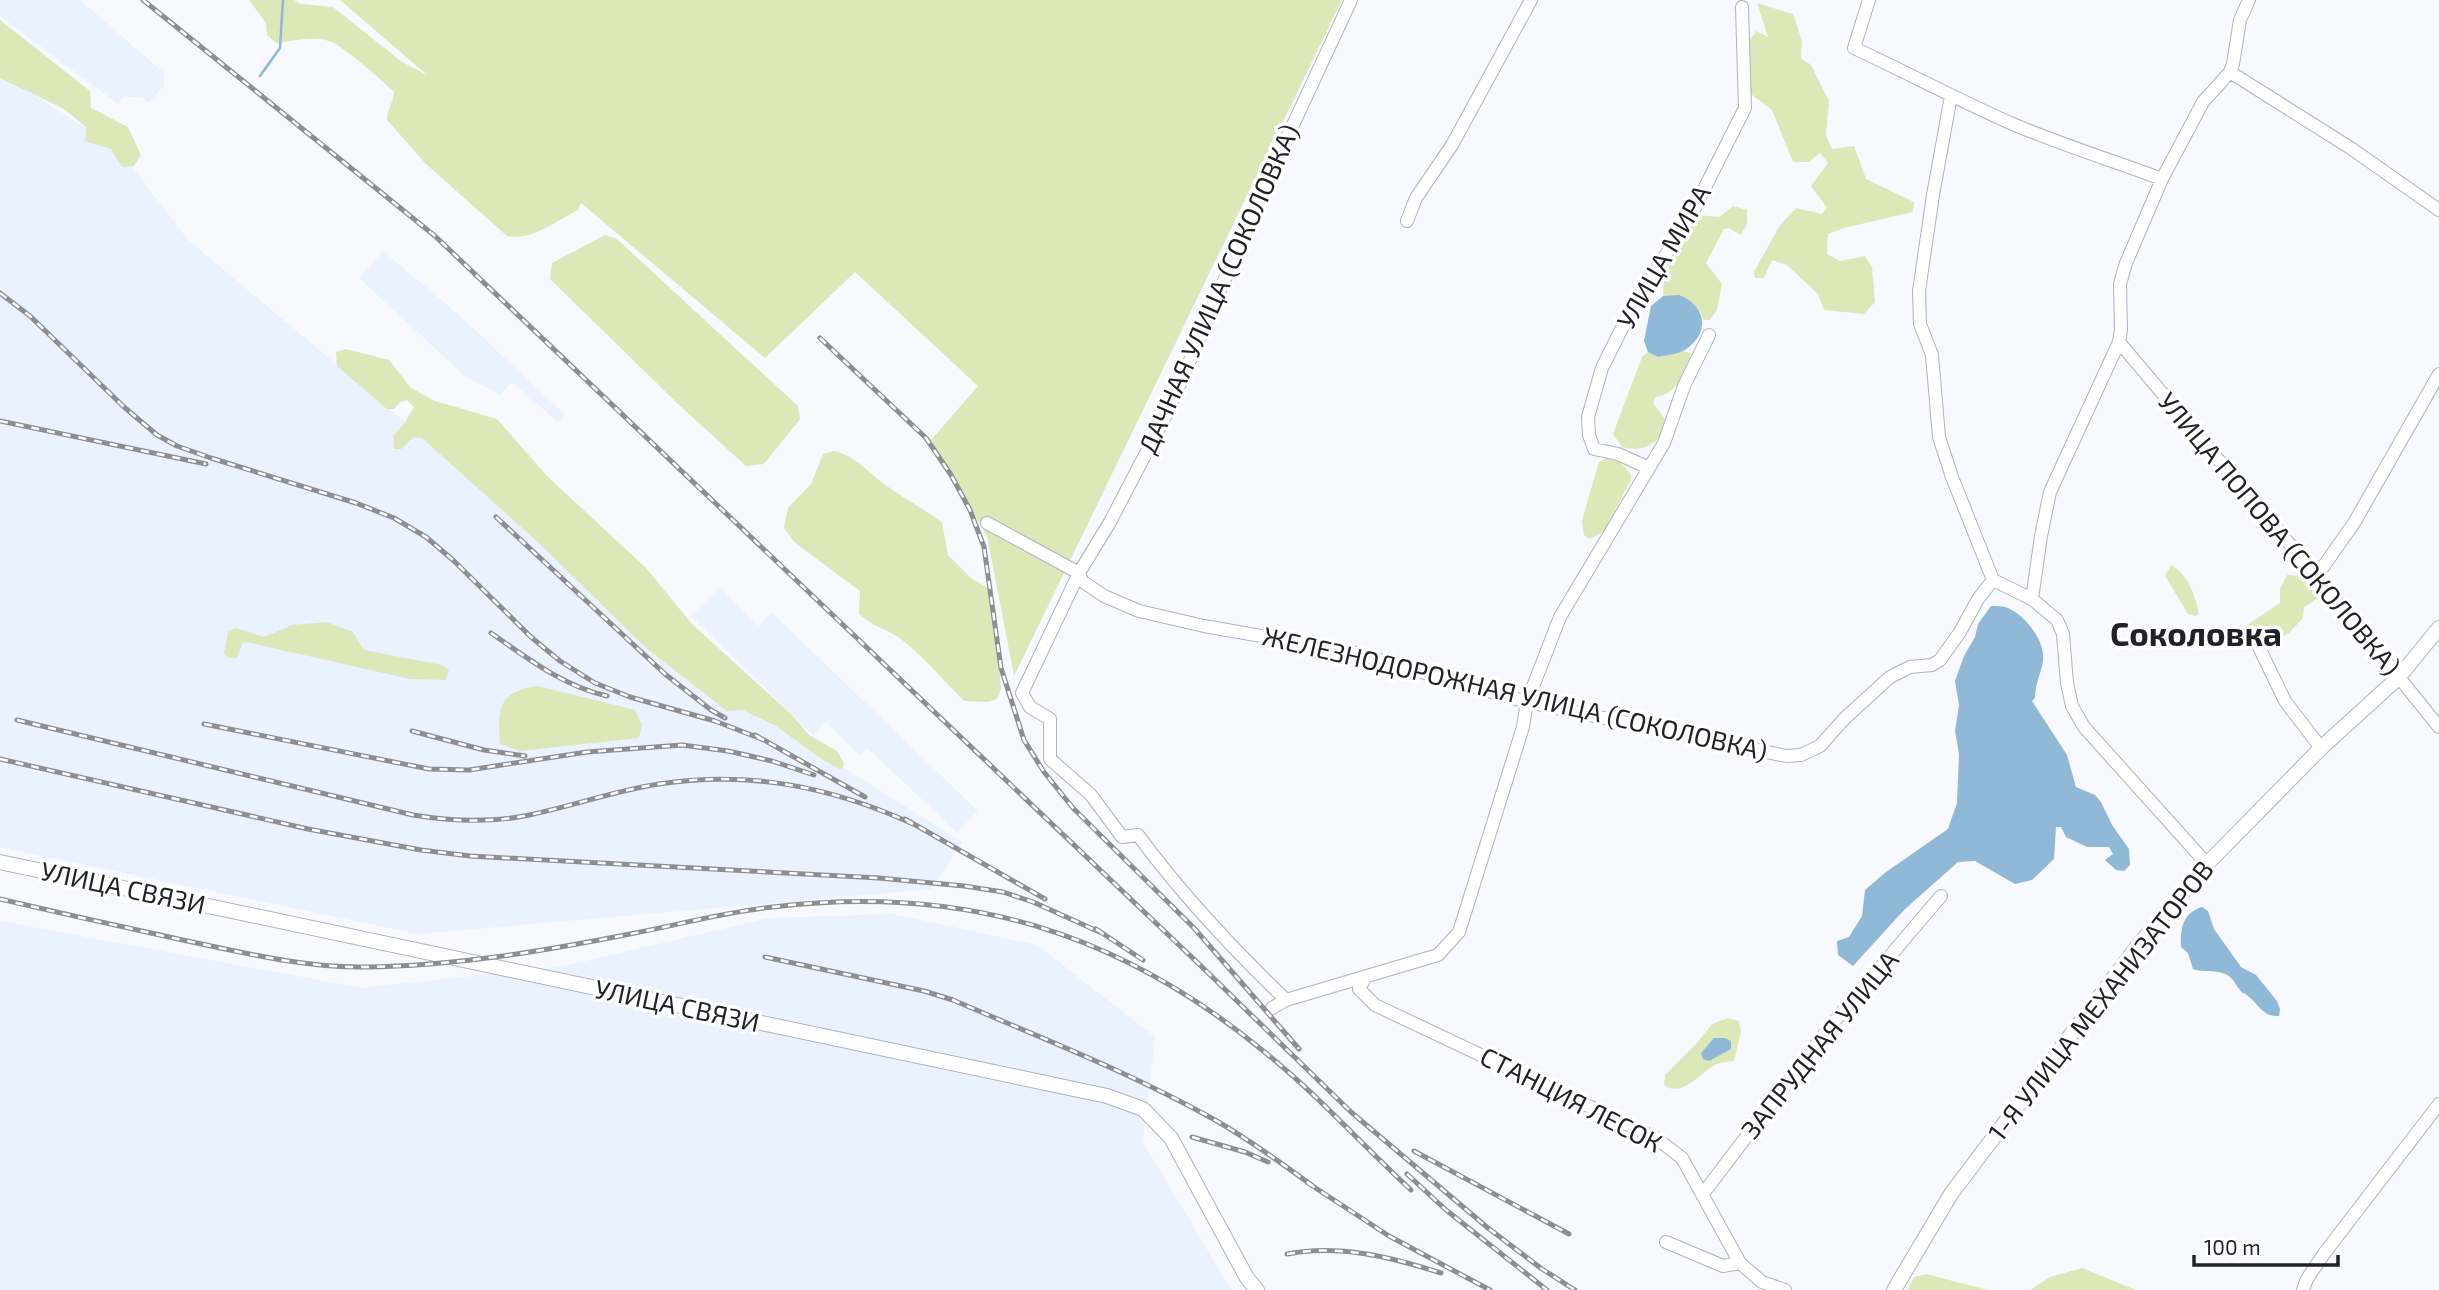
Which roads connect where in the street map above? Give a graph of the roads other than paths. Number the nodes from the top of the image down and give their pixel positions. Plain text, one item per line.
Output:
1 (1351, 0) edge
2 (1531, 0) edge
3 (1869, 0) edge
4 (2249, 0) edge
5 (1742, 7) dead end
6 (2230, 72) junction
7 (1951, 96) junction
8 (2162, 179) junction
9 (2439, 210) edge
10 (1407, 221) dead end
11 (1709, 335) dead end
12 (2119, 342) junction
13 (2439, 374) edge
14 (1649, 468) junction
15 (987, 523) dead end
16 (1079, 573) junction
17 (2316, 577) junction
18 (1993, 580) junction
19 (2032, 599) junction
20 (2439, 628) edge
21 (2253, 635) dead end
22 (2398, 678) junction
23 (1527, 702) junction
24 (2439, 727) edge
25 (2321, 748) junction
26 (0, 862) edge
27 (2207, 864) junction
28 (1941, 896) dead end
29 (1366, 976) junction
30 (1286, 1000) junction
31 (1272, 1008) dead end
32 (2439, 1104) edge
33 (1702, 1195) junction
34 (1666, 1242) dead end
35 (1740, 1263) junction
36 (1257, 1290) edge
37 (1785, 1290) edge
38 (1894, 1290) edge
39 (2303, 1290) edge

1 - 16 street, ДАЧНАЯ УЛИЦА (СОКОЛОВКА)
2 - 10 street
3 - 7 street
4 - 6 street
5 - 14 street, УЛИЦА МИРА
6 - 8 street
6 - 9 street
7 - 8 street
7 - 18 street
8 - 12 street
11 - 14 street
12 - 17 street, УЛИЦА ПОПОВА (СОКОЛОВКА)
12 - 19 street
13 - 17 street
14 - 23 street
15 - 16 street, ЖЕЛЕЗНОДОРОЖНАЯ УЛИЦА (СОКОЛОВКА)
16 - 23 street, ЖЕЛЕЗНОДОРОЖНАЯ УЛИЦА (СОКОЛОВКА)
16 - 30 street, ДАЧНАЯ УЛИЦА (СОКОЛОВКА)
17 - 22 street, УЛИЦА ПОПОВА (СОКОЛОВКА)
18 - 19 street
18 - 23 street, ЖЕЛЕЗНОДОРОЖНАЯ УЛИЦА (СОКОЛОВКА)
19 - 27 street
20 - 22 street, 1-Я УЛИЦА МЕХАНИЗАТОРОВ
21 - 25 street
22 - 24 street, УЛИЦА ПОПОВА (СОКОЛОВКА)
22 - 25 street, 1-Я УЛИЦА МЕХАНИЗАТОРОВ
23 - 29 street
25 - 27 street, 1-Я УЛИЦА МЕХАНИЗАТОРОВ
26 - 36 street, УЛИЦА СВЯЗИ
27 - 38 street, 1-Я УЛИЦА МЕХАНИЗАТОРОВ
28 - 33 street, ЗАПРУДНАЯ УЛИЦА
29 - 30 street
29 - 33 street, СТАНЦИЯ ЛЕСОК
30 - 31 street
32 - 39 street
33 - 35 street, СТАНЦИЯ ЛЕСОК
34 - 35 street
35 - 37 street, СТАНЦИЯ ЛЕСОК

